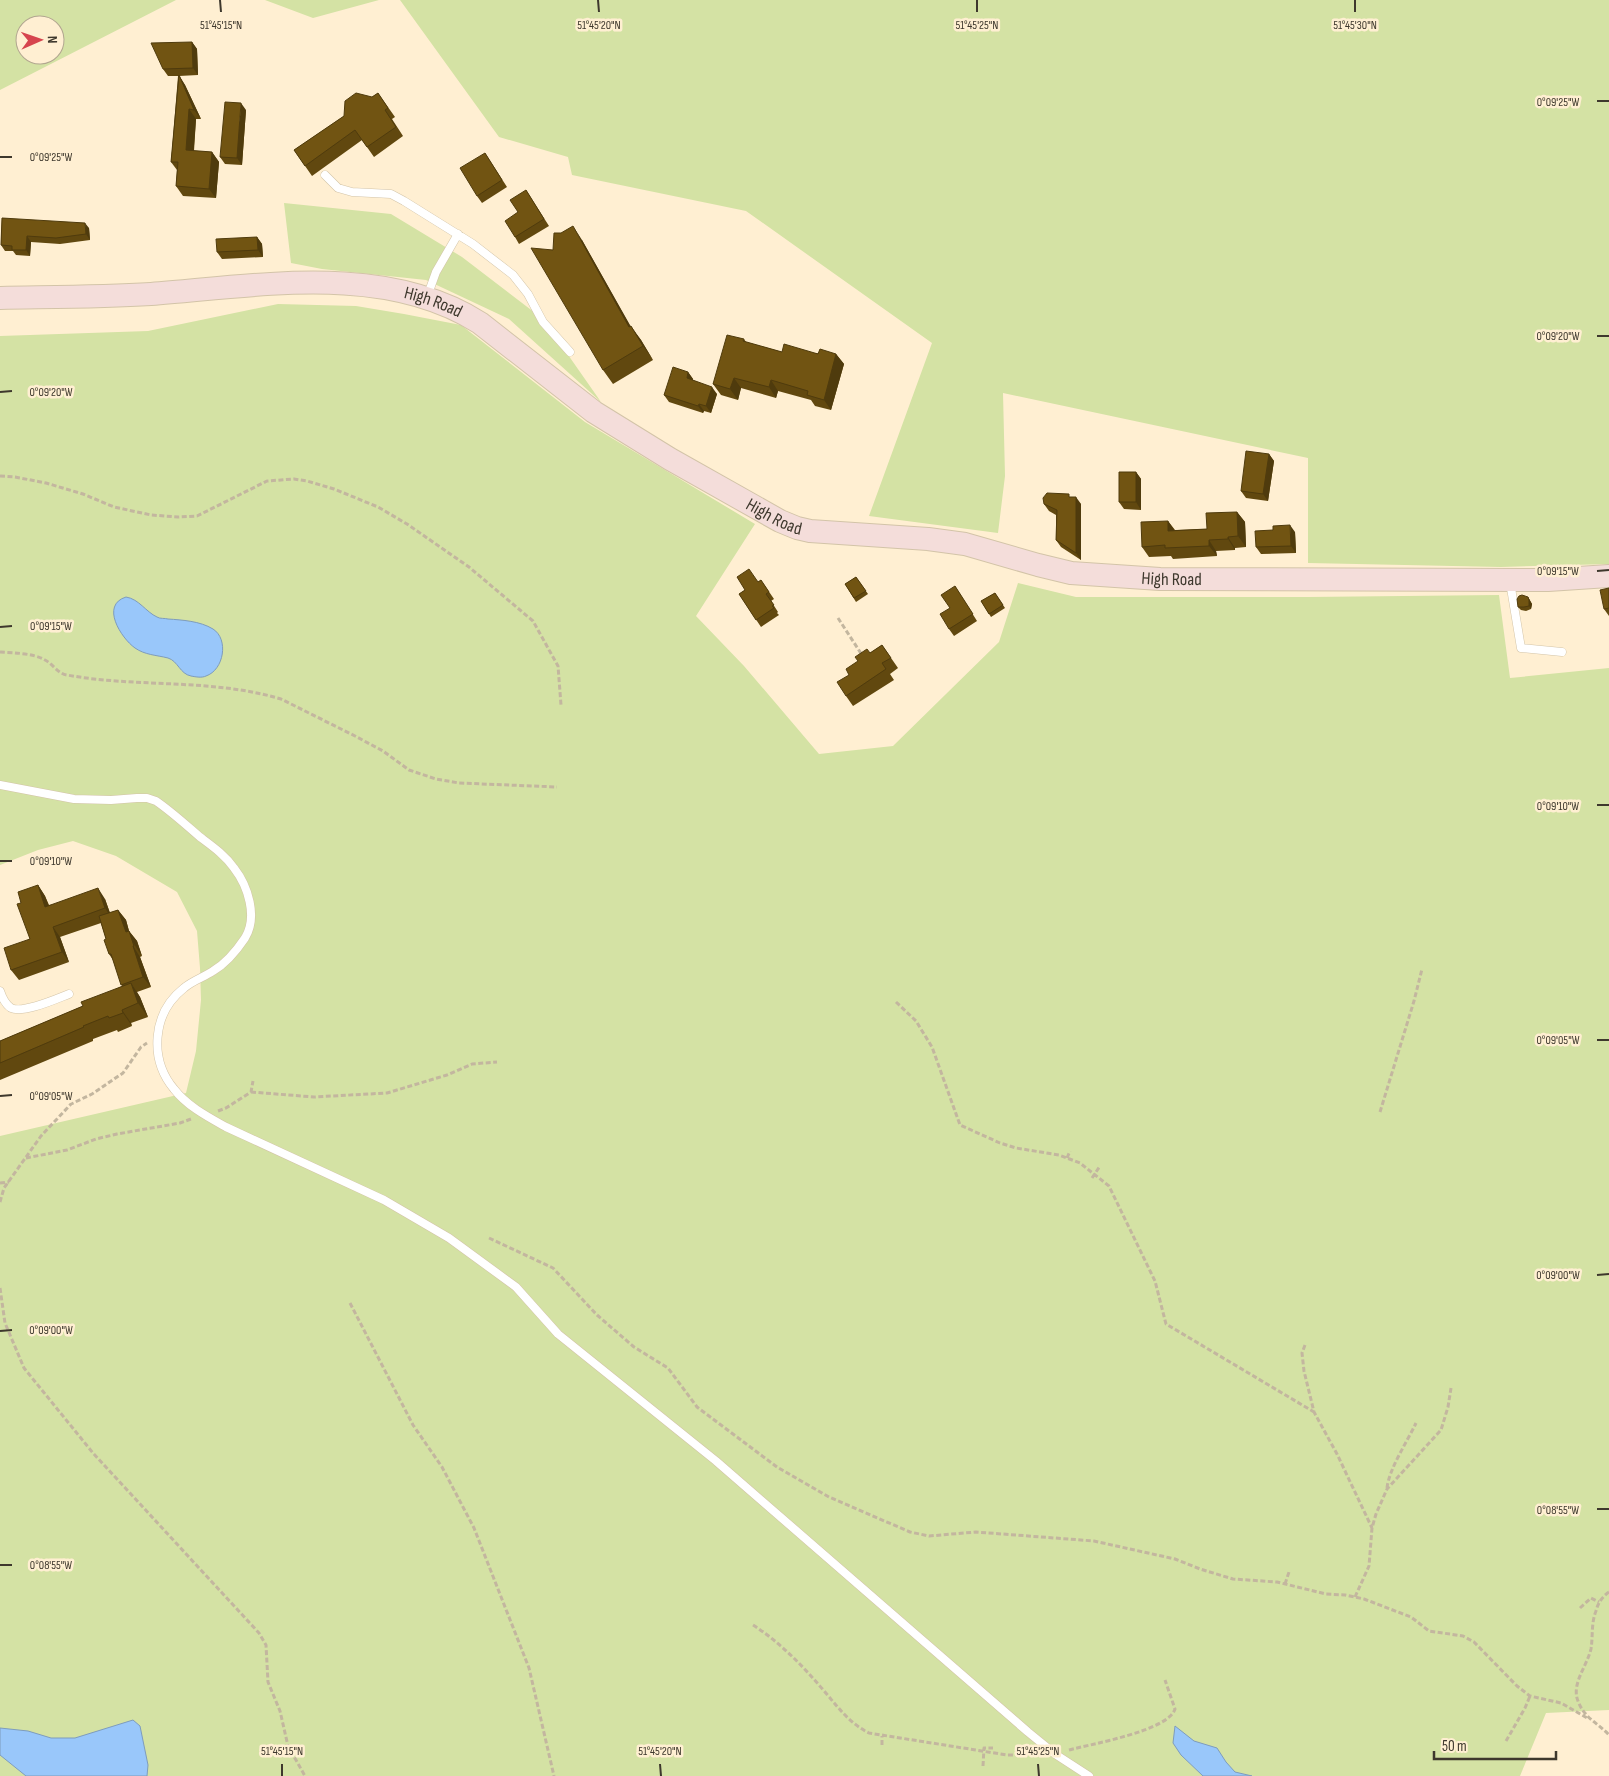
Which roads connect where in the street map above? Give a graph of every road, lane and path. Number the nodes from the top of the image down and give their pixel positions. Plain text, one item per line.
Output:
1 (325, 175) dead end
2 (458, 234) junction
3 (0, 298) edge
4 (427, 298) junction
5 (570, 352) dead end
6 (0, 476) edge
7 (1609, 576) edge
8 (1510, 580) junction
9 (838, 618) dead end
10 (0, 652) edge
11 (1562, 652) dead end
12 (863, 655) edge
13 (561, 704) dead end
14 (0, 785) edge
15 (557, 787) dead end
16 (1422, 969) dead end
17 (0, 991) edge
18 (69, 994) dead end
19 (896, 1002) dead end
20 (158, 1034) junction
21 (497, 1062) dead end
22 (253, 1081) dead end
23 (251, 1092) junction
24 (1380, 1112) dead end
25 (204, 1115) junction
26 (1070, 1150) dead end
27 (26, 1158) junction
28 (1067, 1158) junction
29 (1100, 1166) dead end
30 (1095, 1174) junction
31 (1092, 1178) dead end
32 (9, 1182) junction
33 (0, 1183) edge
34 (0, 1202) edge
35 (489, 1238) dead end
36 (0, 1288) edge
37 (350, 1303) dead end
38 (1306, 1345) dead end
39 (1451, 1388) dead end
40 (1314, 1412) junction
41 (1416, 1423) dead end
42 (1387, 1488) junction
43 (1372, 1528) junction
44 (1289, 1572) dead end
45 (1285, 1584) junction
46 (1609, 1592) edge
47 (1355, 1597) junction
48 (1599, 1602) junction
49 (1580, 1608) dead end
50 (753, 1625) dead end
51 (1165, 1680) dead end
52 (1530, 1696) junction
53 (1589, 1719) junction
54 (1609, 1735) edge
55 (882, 1736) junction
56 (1506, 1740) dead end
57 (882, 1745) dead end
58 (994, 1748) dead end
59 (984, 1752) junction
60 (1055, 1754) junction
61 (983, 1766) dead end
62 (305, 1776) edge
63 (554, 1776) edge
64 (1089, 1776) edge

1 - 2 lane
2 - 4 lane
2 - 5 lane
3 - 4 main road, High Road
4 - 8 main road, High Road
6 - 13 path
7 - 8 main road, High Road
8 - 11 lane
9 - 12 path
10 - 15 path
14 - 20 lane
16 - 24 path
17 - 18 lane
19 - 28 path
20 - 25 lane
20 - 27 path
21 - 23 path
22 - 23 path
23 - 25 path
25 - 27 path
25 - 60 lane
26 - 28 path
27 - 32 path
28 - 30 path
29 - 30 path
30 - 31 path
30 - 40 path
32 - 33 path
32 - 34 path
35 - 45 path
36 - 62 path
37 - 63 path
38 - 40 path
39 - 42 path
40 - 43 path
41 - 42 path
42 - 43 path
43 - 47 path
44 - 45 path
45 - 47 path
46 - 48 path
47 - 52 path
48 - 49 path
48 - 53 path
50 - 55 path
51 - 60 path
52 - 53 path
52 - 56 path
53 - 54 path
55 - 57 path
55 - 59 path
58 - 59 path
59 - 60 path
59 - 61 path
60 - 64 lane

